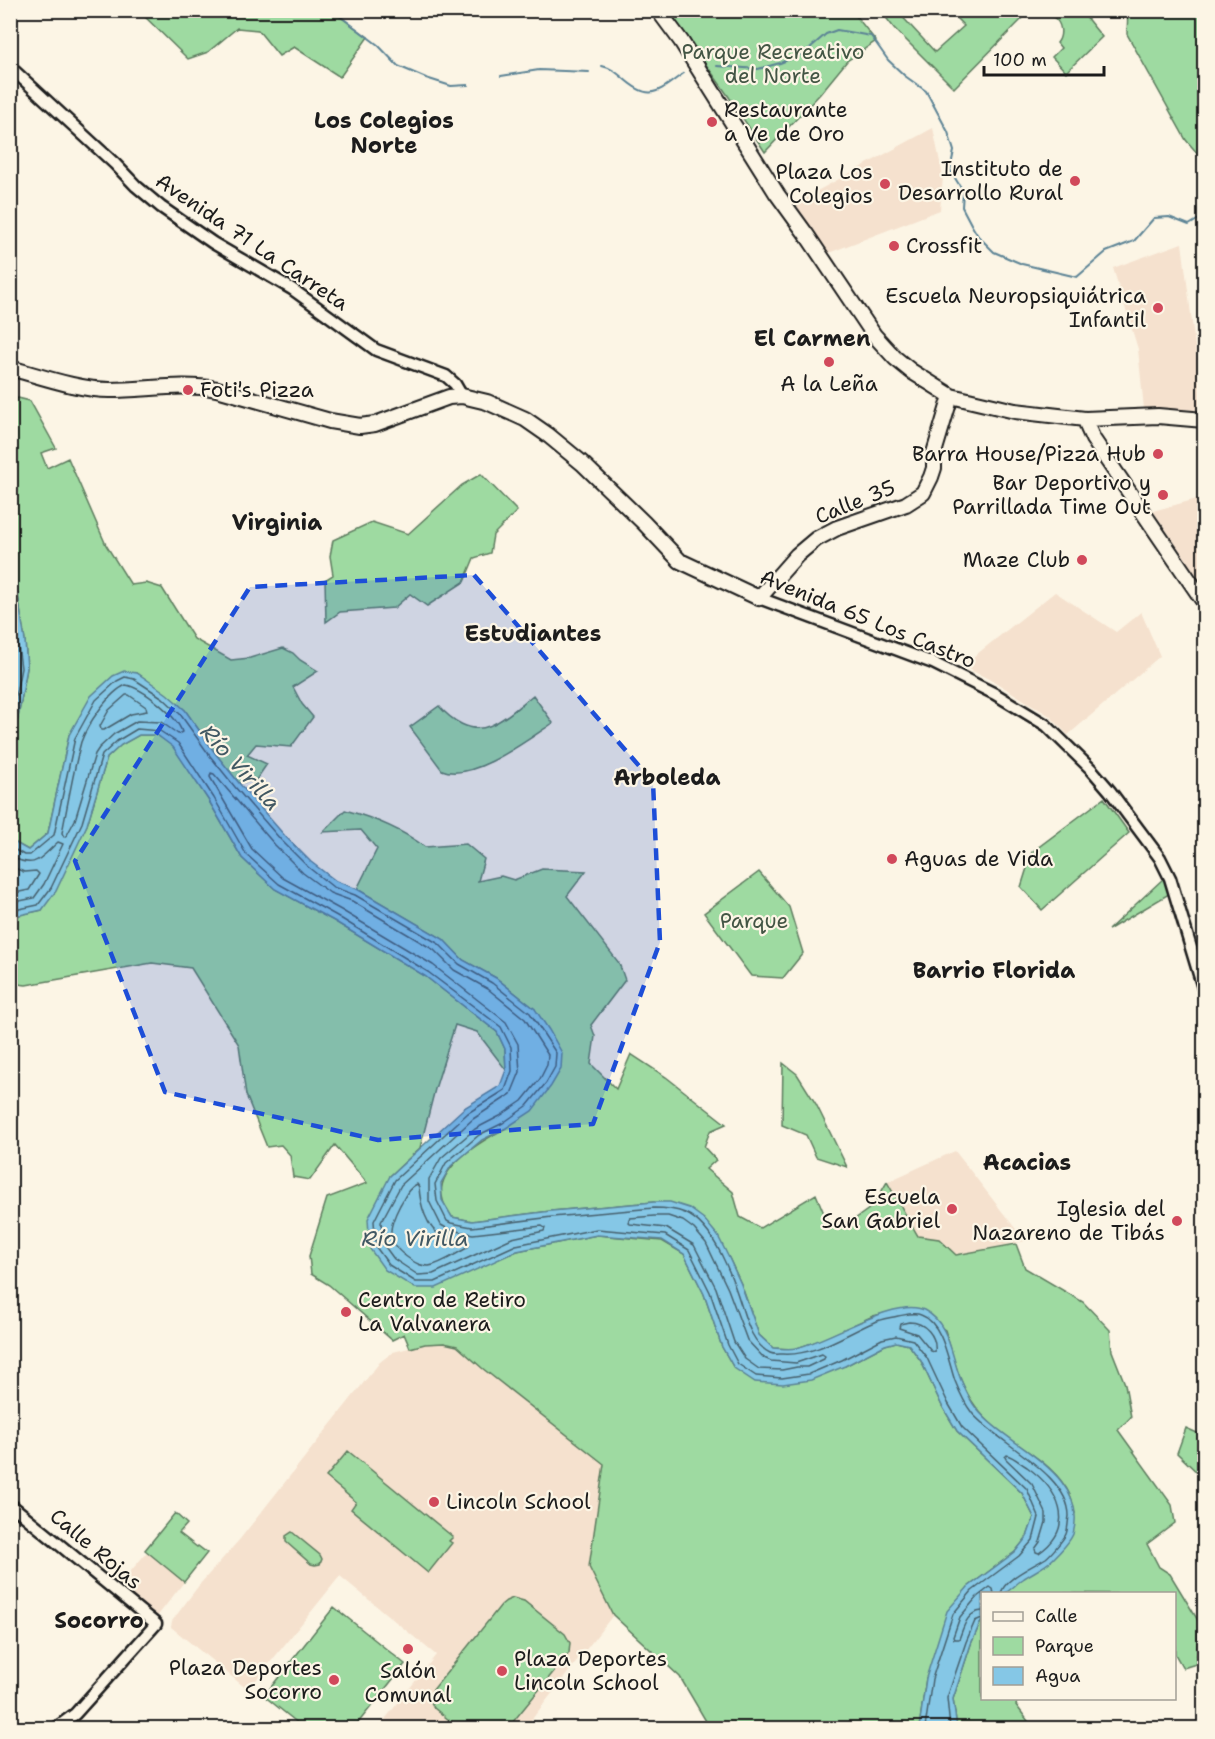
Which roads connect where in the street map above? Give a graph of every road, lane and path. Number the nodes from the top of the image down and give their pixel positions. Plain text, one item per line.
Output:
1 (658, 10) edge
2 (10, 68) edge
3 (10, 368) edge
4 (462, 396) junction
5 (951, 396) junction
6 (1108, 418) junction
7 (1085, 419) junction
8 (1204, 420) edge
9 (1093, 439) junction
10 (759, 598) junction
11 (1204, 602) edge
12 (1204, 991) edge
13 (10, 1504) edge
14 (56, 1728) edge

1 - 5 main road
2 - 4 street, Avenida 71 La Carreta
3 - 4 main road
4 - 10 main road, Avenida 65 Los Castro
5 - 7 main road
5 - 10 main road, Calle 35
6 - 7 main road
6 - 8 main road
6 - 9 main road
7 - 9 main road
9 - 11 main road
10 - 12 street, Avenida 65 Los Castro
13 - 14 street, Calle Rojas

